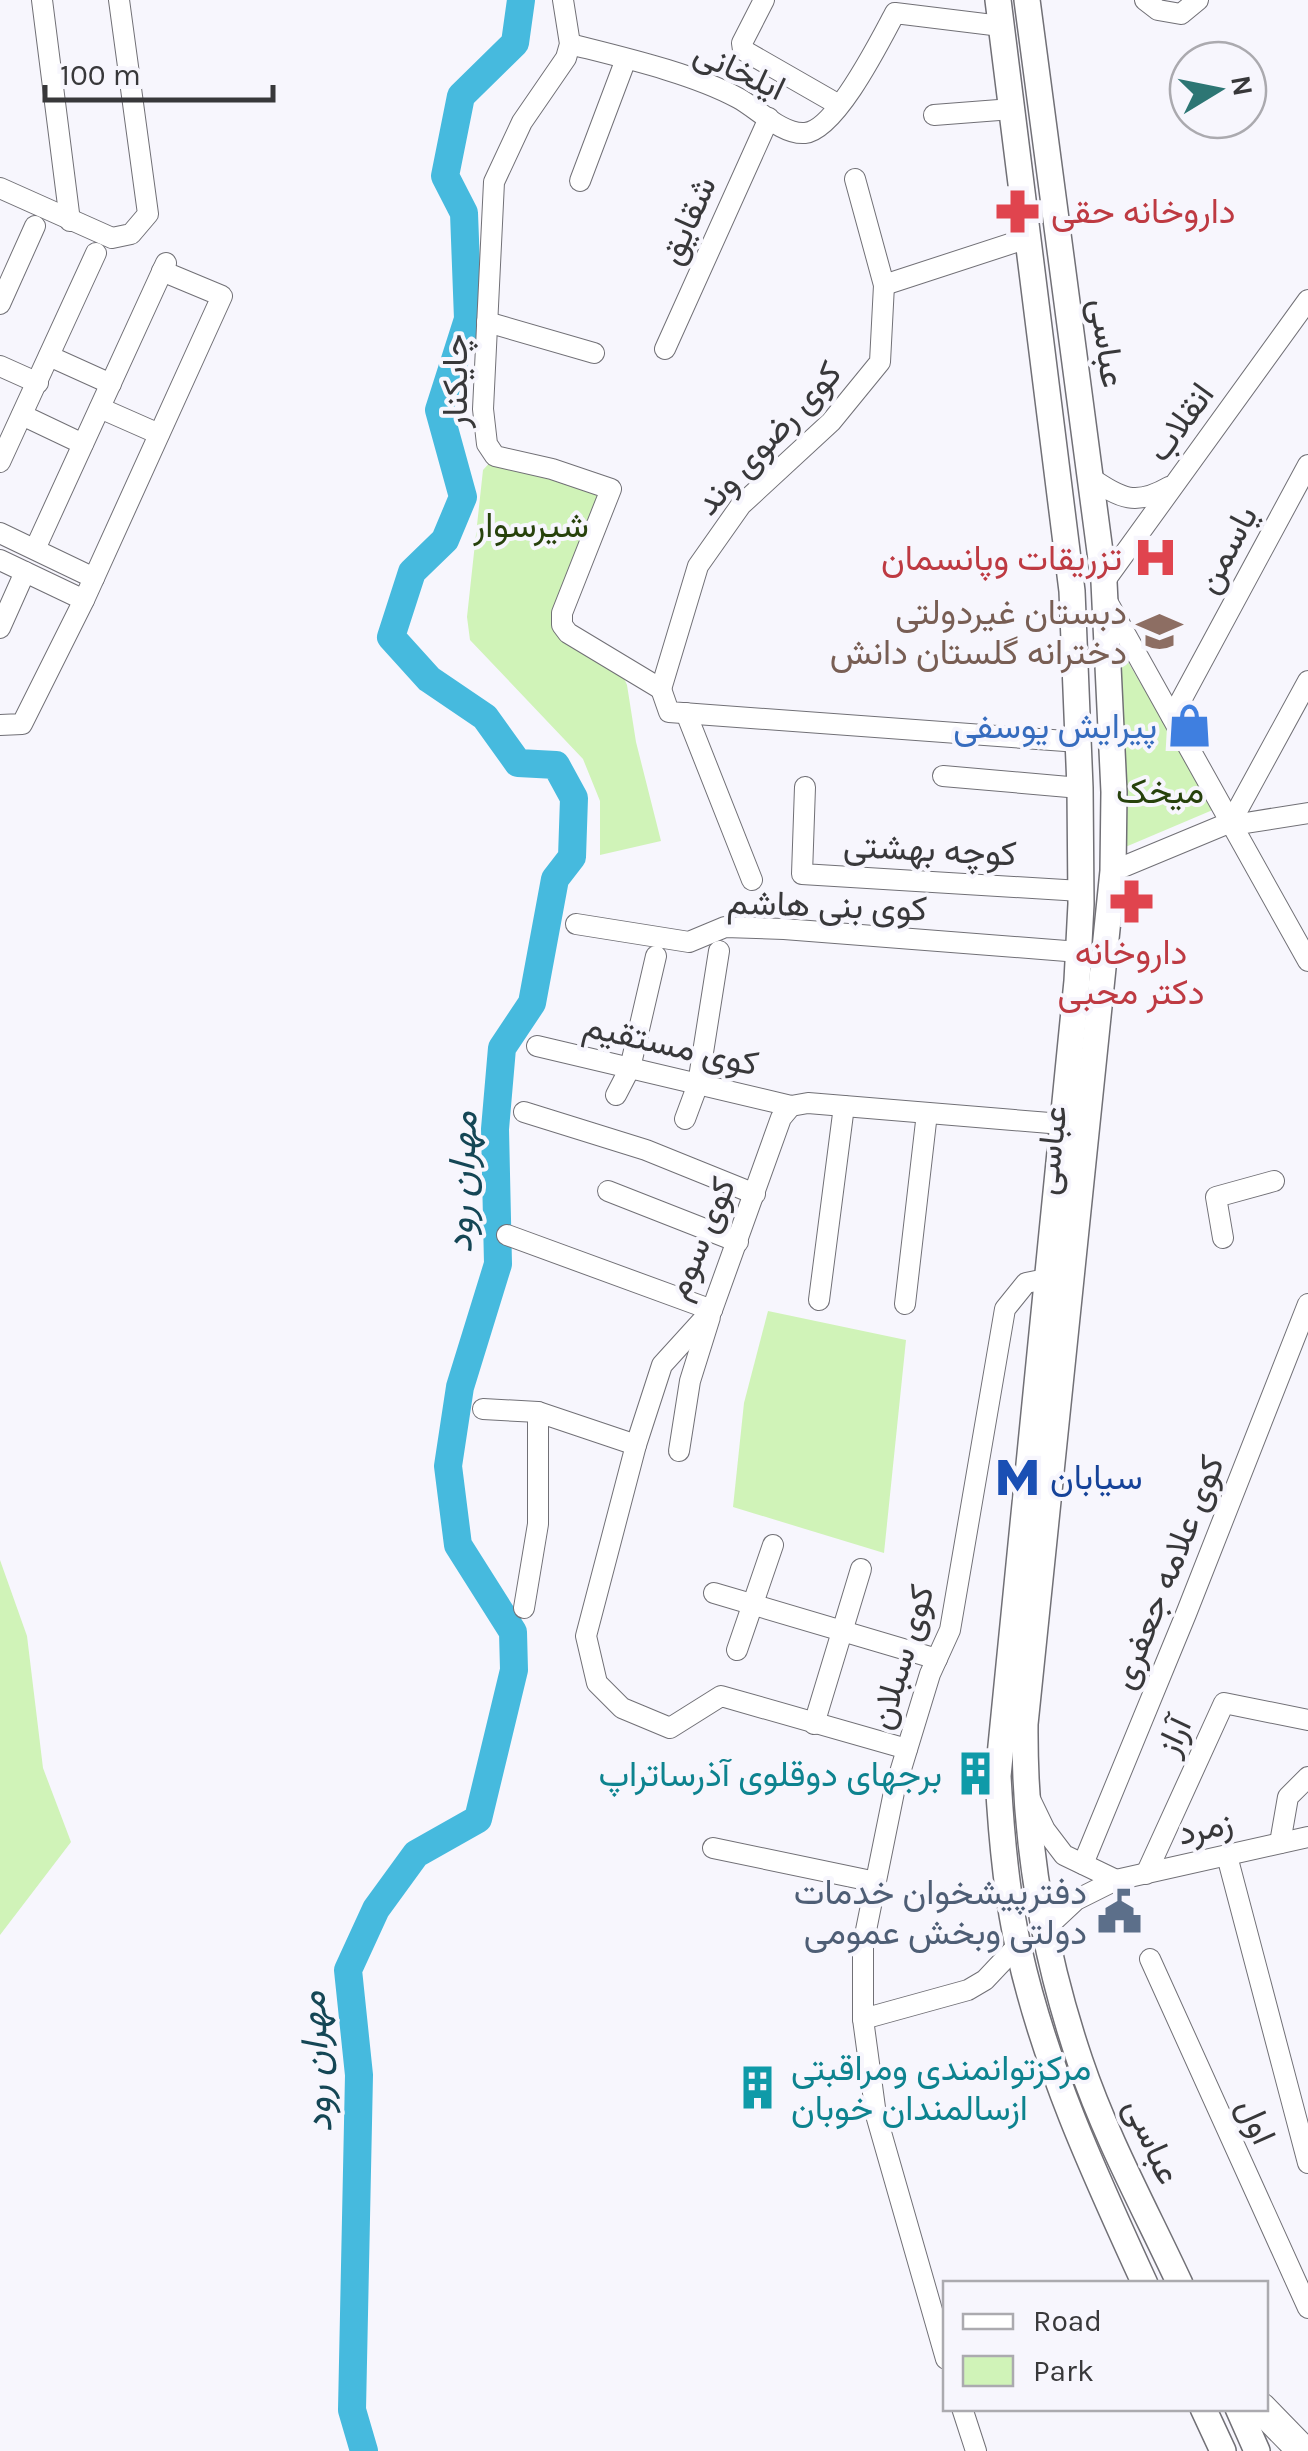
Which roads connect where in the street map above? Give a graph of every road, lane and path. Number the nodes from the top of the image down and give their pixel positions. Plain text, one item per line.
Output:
1 (42, 0) edge
2 (119, 0) edge
3 (564, 0) edge
4 (764, 0) edge
5 (1028, 0) edge
6 (1145, 0) edge
7 (1198, 0) edge
8 (1000, 13) edge
9 (570, 44) junction
10 (626, 58) junction
11 (840, 105) junction
12 (1012, 108) junction
13 (934, 115) dead end
14 (769, 118) junction
15 (855, 179) dead end
16 (580, 181) dead end
17 (0, 188) edge
18 (70, 221) junction
19 (35, 226) dead end
20 (1028, 238) junction
21 (96, 254) dead end
22 (884, 284) junction
23 (1308, 300) edge
24 (0, 304) edge
25 (487, 322) junction
26 (665, 349) dead end
27 (594, 353) dead end
28 (49, 356) junction
29 (0, 366) edge
30 (38, 384) junction
31 (111, 384) junction
32 (100, 408) junction
33 (22, 415) junction
34 (159, 434) junction
35 (83, 444) junction
36 (0, 462) edge
37 (1308, 465) edge
38 (1091, 478) junction
39 (1175, 484) junction
40 (0, 532) edge
41 (35, 549) junction
42 (0, 560) edge
43 (25, 572) junction
44 (94, 578) junction
45 (1105, 590) junction
46 (84, 600) junction
47 (0, 628) edge
48 (1308, 681) edge
49 (661, 689) junction
50 (686, 713) junction
51 (1172, 717) junction
52 (0, 724) edge
53 (1079, 742) junction
54 (942, 776) dead end
55 (805, 787) dead end
56 (1080, 788) junction
57 (1308, 813) edge
58 (1232, 824) junction
59 (1113, 871) junction
60 (752, 880) dead end
61 (1081, 890) junction
62 (576, 924) dead end
63 (719, 951) dead end
64 (1078, 952) junction
65 (656, 956) dead end
66 (1308, 962) edge
67 (1084, 1040) junction
68 (537, 1046) dead end
69 (630, 1068) junction
70 (698, 1084) junction
71 (616, 1095) dead end
72 (791, 1106) junction
73 (844, 1106) junction
74 (524, 1112) dead end
75 (926, 1113) junction
76 (684, 1120) dead end
77 (1062, 1124) junction
78 (1274, 1181) dead end
79 (608, 1191) dead end
80 (755, 1194) junction
81 (507, 1235) dead end
82 (1223, 1238) dead end
83 (738, 1242) junction
84 (1046, 1279) junction
85 (819, 1300) dead end
86 (905, 1304) dead end
87 (1308, 1304) edge
88 (712, 1310) junction
89 (1298, 1358) edge
90 (482, 1408) dead end
91 (538, 1412) junction
92 (636, 1444) junction
93 (678, 1451) dead end
94 (1034, 1516) junction
95 (773, 1546) dead end
96 (862, 1569) dead end
97 (714, 1593) dead end
98 (755, 1604) junction
99 (524, 1608) dead end
100 (844, 1630) junction
101 (736, 1650) dead end
102 (937, 1659) junction
103 (1308, 1720) edge
104 (814, 1724) junction
105 (907, 1749) junction
106 (1308, 1777) edge
107 (1024, 1788) junction
108 (1308, 1837) edge
109 (1280, 1843) junction
110 (713, 1848) dead end
111 (1226, 1856) junction
112 (1082, 1864) junction
113 (1146, 1874) junction
114 (1116, 1880) junction
115 (876, 1882) junction
116 (1045, 1929) junction
117 (1018, 1945) junction
118 (1150, 1959) dead end
119 (863, 2018) junction
120 (1308, 2163) edge
121 (1144, 2281) edge
122 (1179, 2281) edge
123 (1308, 2308) edge
124 (943, 2349) edge
125 (963, 2411) edge
126 (1204, 2411) edge
127 (1239, 2411) edge
128 (1264, 2411) edge
129 (976, 2451) edge
130 (1223, 2451) edge
131 (1257, 2451) edge
132 (1304, 2451) edge

1 - 18 street
2 - 18 street
3 - 9 street
4 - 11 street
5 - 38 main road, عباسى
6 - 7 street
8 - 11 street, ایلخانی
8 - 12 main road, عباسى
9 - 10 street, ایلخانی
9 - 25 street, چایکنار
10 - 14 street, ایلخانی
10 - 16 street
11 - 14 street, ایلخانی
12 - 13 street
12 - 20 main road, عباسى
14 - 26 street, شقایق
15 - 22 street, کوی رضوی وند
17 - 18 street
19 - 24 street
20 - 22 street
20 - 53 main road, عباسى
21 - 28 street
22 - 49 street, کوی رضوی وند
23 - 39 street, انقلاب
25 - 27 street
25 - 49 street, چایکنار
28 - 30 street
28 - 31 street
29 - 30 street
30 - 33 street
31 - 32 street
31 - 34 street
32 - 34 street
32 - 35 street
33 - 35 street
33 - 36 street
34 - 44 street
35 - 41 street
37 - 51 street, یاسمن
38 - 39 street
38 - 45 main road, عباسى
39 - 45 street, انقلاب
40 - 41 street
41 - 44 street
42 - 43 street
43 - 46 street
43 - 47 street
44 - 46 street
45 - 51 street
45 - 59 main road, عباسى
46 - 52 street
48 - 58 street
49 - 50 street
50 - 53 street
50 - 60 street
51 - 58 street
53 - 56 main road, عباسى
54 - 56 street
55 - 61 street, کوچه بهشتی
56 - 61 main road, عباسى
57 - 58 street
58 - 59 street
58 - 66 street
59 - 67 main road, عباسى
61 - 64 main road, عباسى
62 - 64 street, کوی بنی هاشم
63 - 70 street
64 - 67 main road, عباسى
65 - 69 street
67 - 77 main road, عباسى
67 - 94 main road, عباسى
68 - 69 street, کوی مستقیم
69 - 70 street, کوی مستقیم
69 - 71 street
70 - 72 street, کوی مستقیم
70 - 76 street
72 - 73 street, کوی مستقیم
72 - 80 street, کوی سوم
73 - 75 street, کوی مستقیم
73 - 85 street
74 - 80 street
75 - 77 street, کوی مستقیم
75 - 86 street
77 - 84 main road, عباسى
78 - 82 street
79 - 83 street
80 - 83 street, کوی سوم
81 - 88 street
83 - 88 street, کوی سوم
84 - 94 main road, عباسى
84 - 102 street, کوی سبلان
87 - 89 street, کوی علامه جعفری
88 - 92 street, کوی سوم
88 - 93 street
89 - 112 street, کوی علامه جعفری
90 - 91 street
91 - 92 street
91 - 99 street
92 - 104 street, کوی سوم
94 - 107 main road, عباسى
94 - 117 main road, عباسى
95 - 98 street
96 - 100 street
97 - 98 street
98 - 100 street
98 - 101 street
100 - 102 street
100 - 104 street
102 - 105 street, کوی سبلان
103 - 113 street, آراز
104 - 105 street
105 - 115 street, کوی سبلان
106 - 109 street
107 - 112 street
107 - 116 main road, عباسى
108 - 109 street, زمرد
109 - 111 street, زمرد
110 - 115 street
111 - 113 street, زمرد
111 - 120 street
112 - 114 street
113 - 114 street, زمرد
114 - 116 street, زمرد
115 - 119 street, کوی سبلان
116 - 122 main road, عباسى
117 - 119 street
117 - 121 main road, عباسى
118 - 123 street, اول
119 - 124 street, کوی سبلان
125 - 129 street
126 - 130 main road
127 - 131 main road
128 - 132 highway

